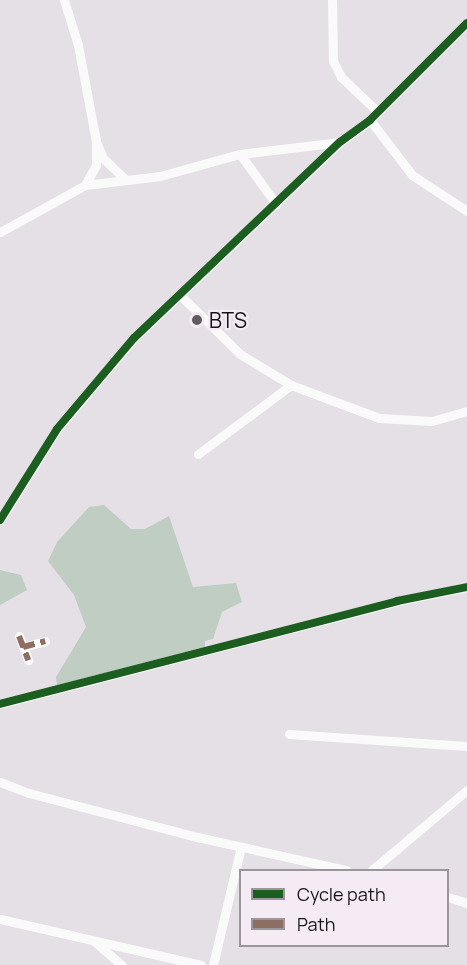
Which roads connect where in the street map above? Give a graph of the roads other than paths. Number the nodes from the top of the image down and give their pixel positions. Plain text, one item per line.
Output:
1 (64, 0) edge
2 (332, 0) edge
3 (467, 23) edge
4 (378, 112) junction
5 (370, 120) junction
6 (96, 141) junction
7 (340, 142) junction
8 (240, 154) junction
9 (125, 179) junction
10 (85, 185) junction
11 (276, 204) junction
12 (467, 211) edge
13 (0, 232) edge
14 (180, 295) junction
15 (291, 386) junction
16 (467, 411) edge
17 (198, 454) dead end
18 (0, 520) edge
19 (467, 587) edge
20 (19, 636) dead end
21 (45, 641) dead end
22 (23, 647) junction
23 (28, 660) dead end
24 (0, 704) edge
25 (289, 734) dead end
26 (467, 746) edge
27 (0, 782) edge
28 (467, 790) edge
29 (241, 847) junction
30 (341, 869) edge
31 (373, 869) edge
32 (449, 898) edge
33 (467, 903) edge
34 (0, 919) edge
35 (92, 939) junction
36 (122, 965) edge
37 (201, 965) edge
38 (213, 965) edge

1 - 6 street
2 - 4 street
3 - 4 street
4 - 5 street
5 - 7 street
5 - 12 street
6 - 9 street
6 - 10 street
7 - 8 street
7 - 11 street
8 - 9 street
8 - 11 street
9 - 10 street
10 - 13 street
11 - 14 street
14 - 15 street
14 - 18 street
15 - 16 street
15 - 17 street
19 - 24 street
20 - 22 street
21 - 22 street
22 - 23 street
25 - 26 street
27 - 29 street
28 - 31 street
29 - 30 street
29 - 38 street
32 - 33 street
34 - 35 street
35 - 36 street
35 - 37 street

